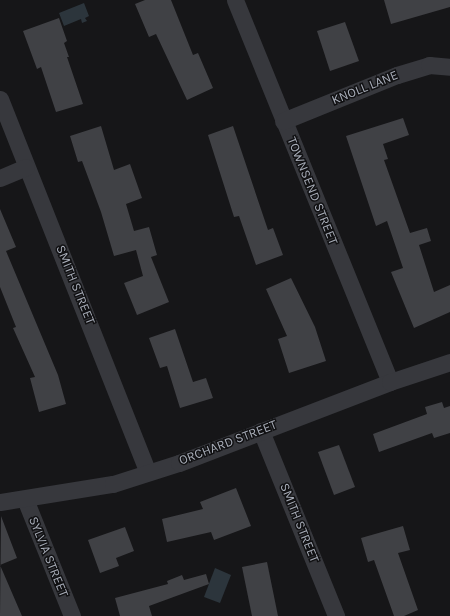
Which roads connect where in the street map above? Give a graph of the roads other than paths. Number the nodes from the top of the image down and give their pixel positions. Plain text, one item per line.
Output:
1 (235, 0) edge
2 (450, 67) edge
3 (0, 99) edge
4 (283, 121) junction
5 (26, 167) junction
6 (0, 178) edge
7 (450, 362) edge
8 (390, 382) junction
9 (261, 431) junction
10 (148, 472) junction
11 (25, 499) junction
12 (0, 502) edge
13 (72, 616) edge
14 (336, 616) edge

1 - 4 street, TOWNSEND STREET
2 - 4 street, KNOLL LANE
3 - 5 street, SMITH STREET
4 - 8 street, TOWNSEND STREET
5 - 6 street
5 - 10 street, SMITH STREET
7 - 8 street, ORCHARD STREET
8 - 9 street, ORCHARD STREET
9 - 10 street, ORCHARD STREET
9 - 14 street, SMITH STREET
10 - 11 street, ORCHARD STREET
11 - 12 street, ORCHARD STREET
11 - 13 street, SYLVIA STREET

